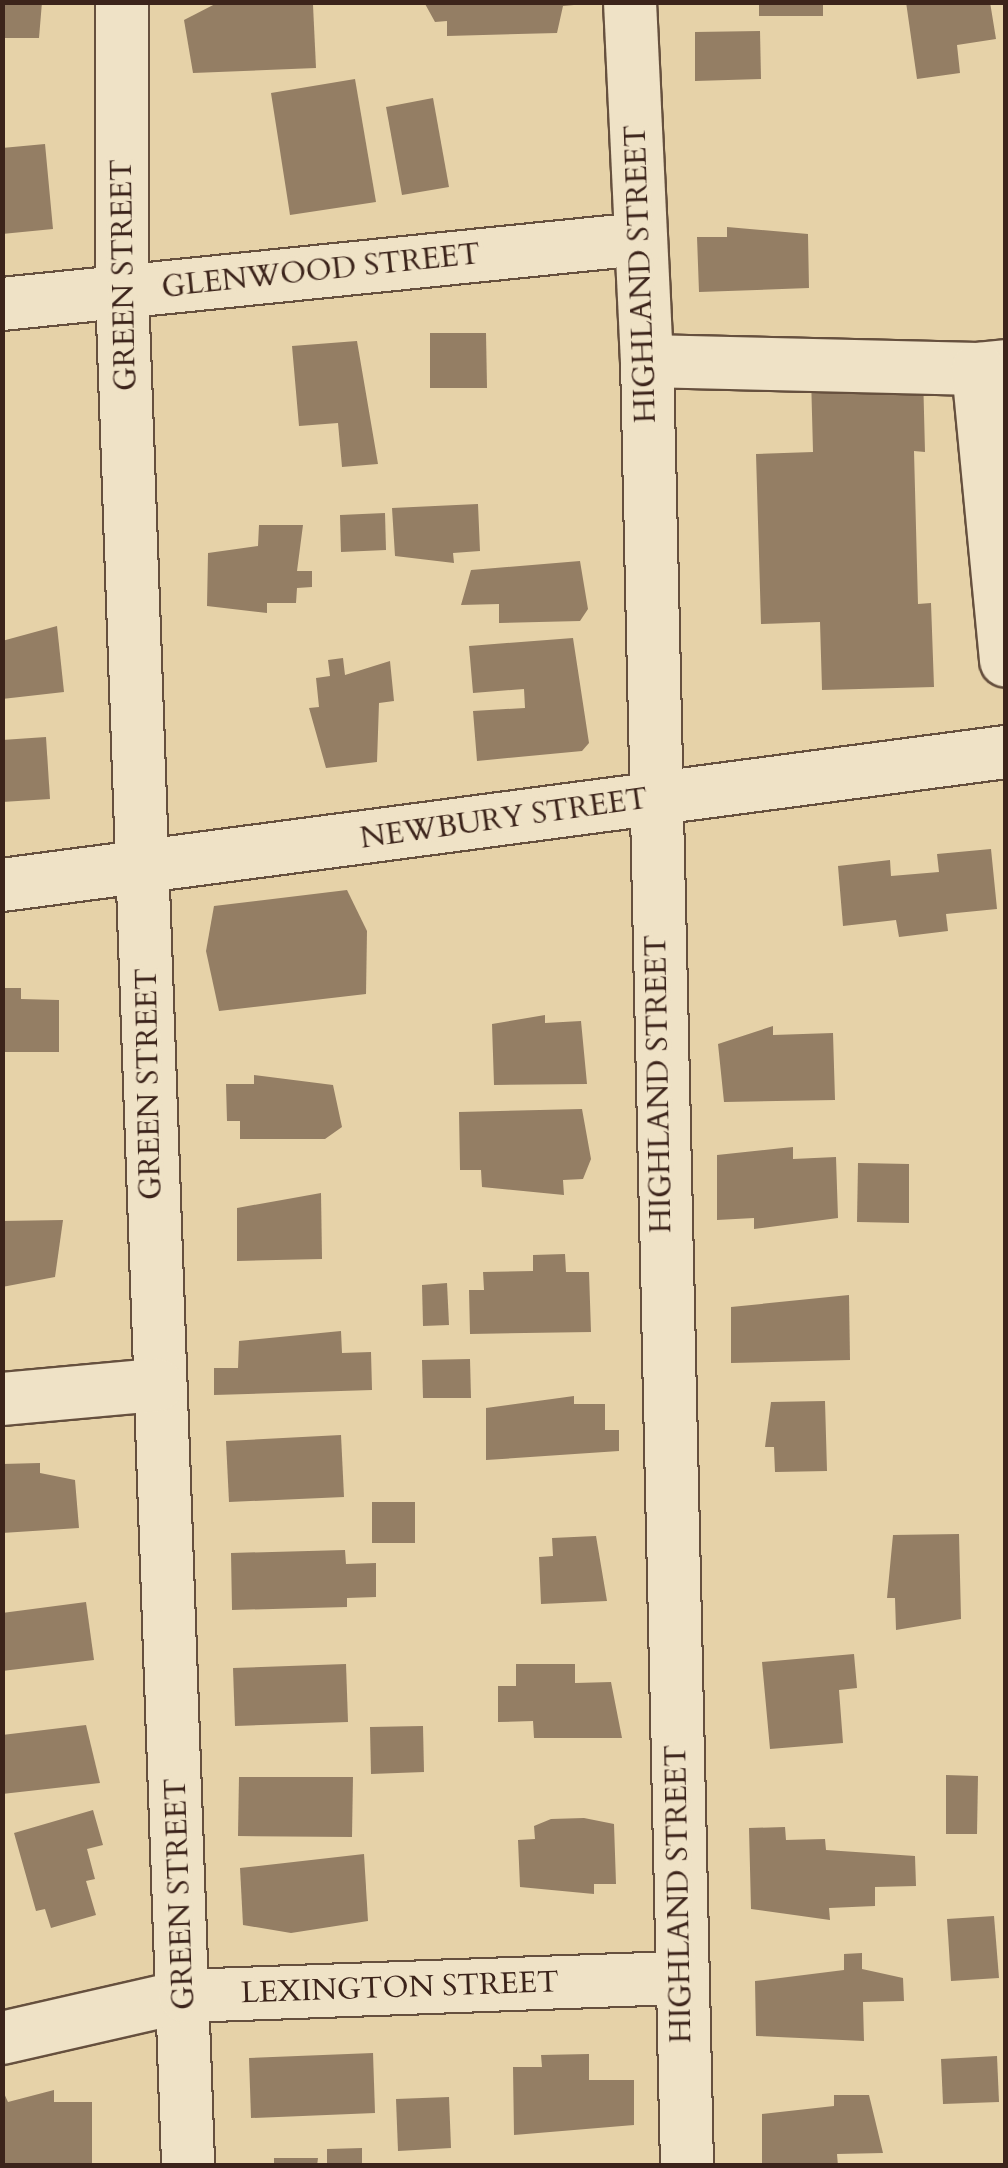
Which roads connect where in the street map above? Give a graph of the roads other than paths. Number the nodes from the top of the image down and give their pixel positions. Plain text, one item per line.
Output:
1 (122, 2) edge
2 (630, 2) edge
3 (640, 238) junction
4 (122, 291) junction
5 (2, 304) edge
6 (647, 361) junction
7 (992, 368) edge
8 (1006, 661) edge
9 (1006, 752) edge
10 (652, 798) junction
11 (144, 871) junction
12 (2, 885) edge
13 (157, 1385) junction
14 (2, 1399) edge
15 (682, 1978) junction
16 (184, 1996) junction
17 (2, 2038) edge
18 (188, 2166) edge
19 (687, 2166) edge

1 - 4 street, GREEN STREET
2 - 3 street, HIGHLAND STREET
3 - 4 street, GLENWOOD STREET
3 - 6 street, HIGHLAND STREET
4 - 5 street, GLENWOOD STREET
4 - 11 street, GREEN STREET
6 - 7 street
6 - 10 street, HIGHLAND STREET
7 - 8 street
9 - 10 street, NEWBURY STREET
10 - 11 street, NEWBURY STREET
10 - 15 street, HIGHLAND STREET
11 - 12 street, NEWBURY STREET
11 - 13 street, GREEN STREET
13 - 14 street
13 - 16 street, GREEN STREET
15 - 16 street, LEXINGTON STREET
15 - 19 street, HIGHLAND STREET
16 - 17 street, LEXINGTON STREET
16 - 18 street, GREEN STREET

